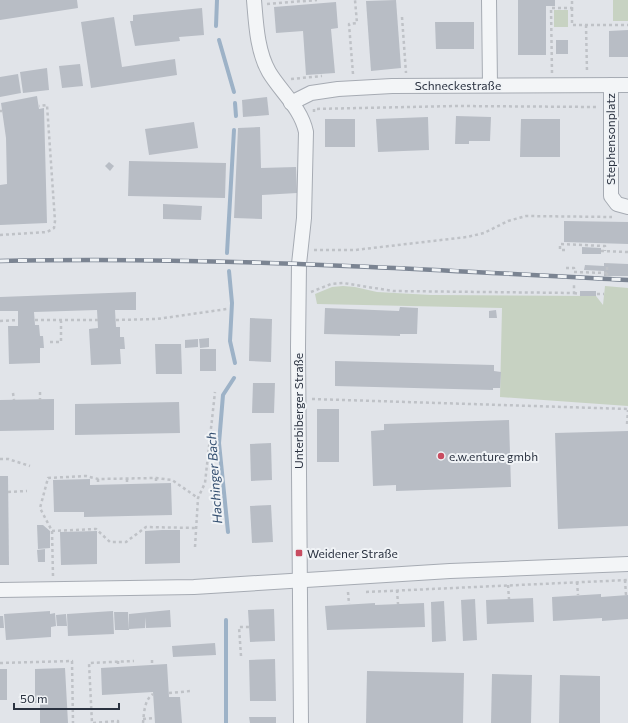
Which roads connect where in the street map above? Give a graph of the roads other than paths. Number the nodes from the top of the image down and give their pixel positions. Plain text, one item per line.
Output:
1 (489, 0) edge
2 (254, 3) edge
3 (490, 85) junction
4 (611, 85) junction
5 (628, 85) edge
6 (291, 103) junction
7 (628, 207) edge
8 (628, 564) edge
9 (300, 581) junction
10 (0, 590) edge
11 (301, 723) edge

1 - 3 street
2 - 6 street, Unterbiberger Straße
3 - 4 street, Schneckestraße
3 - 6 street, Schneckestraße
4 - 5 street, Schneckestraße
4 - 7 street, Stephensonplatz
6 - 9 street, Unterbiberger Straße
8 - 9 street
9 - 10 street
9 - 11 street, Unterbiberger Straße

